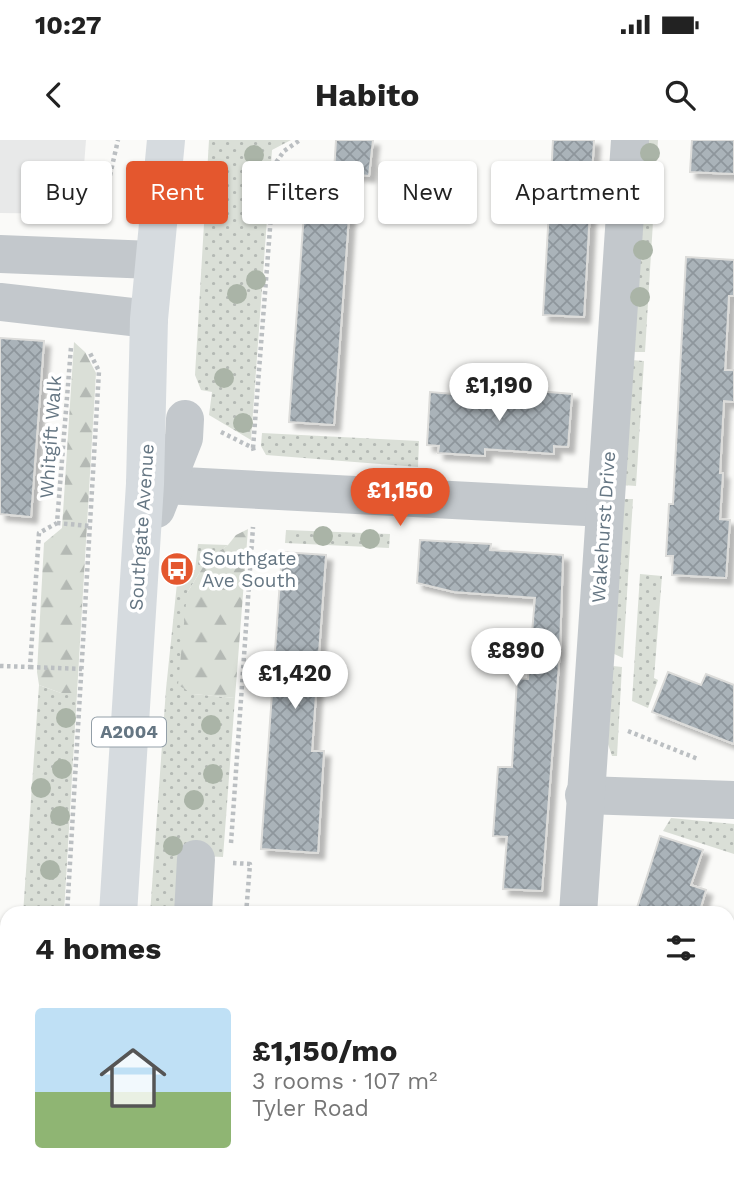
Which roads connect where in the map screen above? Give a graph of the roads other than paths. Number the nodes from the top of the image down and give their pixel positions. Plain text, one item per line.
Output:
1 (166, 140) edge
2 (630, 140) edge
3 (0, 254) edge
4 (153, 260) junction
5 (0, 302) edge
6 (149, 319) junction
7 (185, 419) dead end
8 (170, 486) junction
9 (605, 508) junction
10 (584, 794) junction
11 (734, 800) edge
12 (219, 857) road end
13 (118, 906) edge
14 (197, 906) edge
15 (578, 906) edge

1 - 4 main road, Southgate Avenue / A2004
2 - 9 street, Wakehurst Drive
3 - 4 street
4 - 6 main road, Southgate Avenue / A2004
5 - 6 street
6 - 8 main road, Southgate Avenue / A2004
7 - 8 street
8 - 9 street
8 - 13 main road, Southgate Avenue / A2004
9 - 10 street, Wakehurst Drive
10 - 11 street
10 - 15 street, Wakehurst Drive
12 - 14 street

